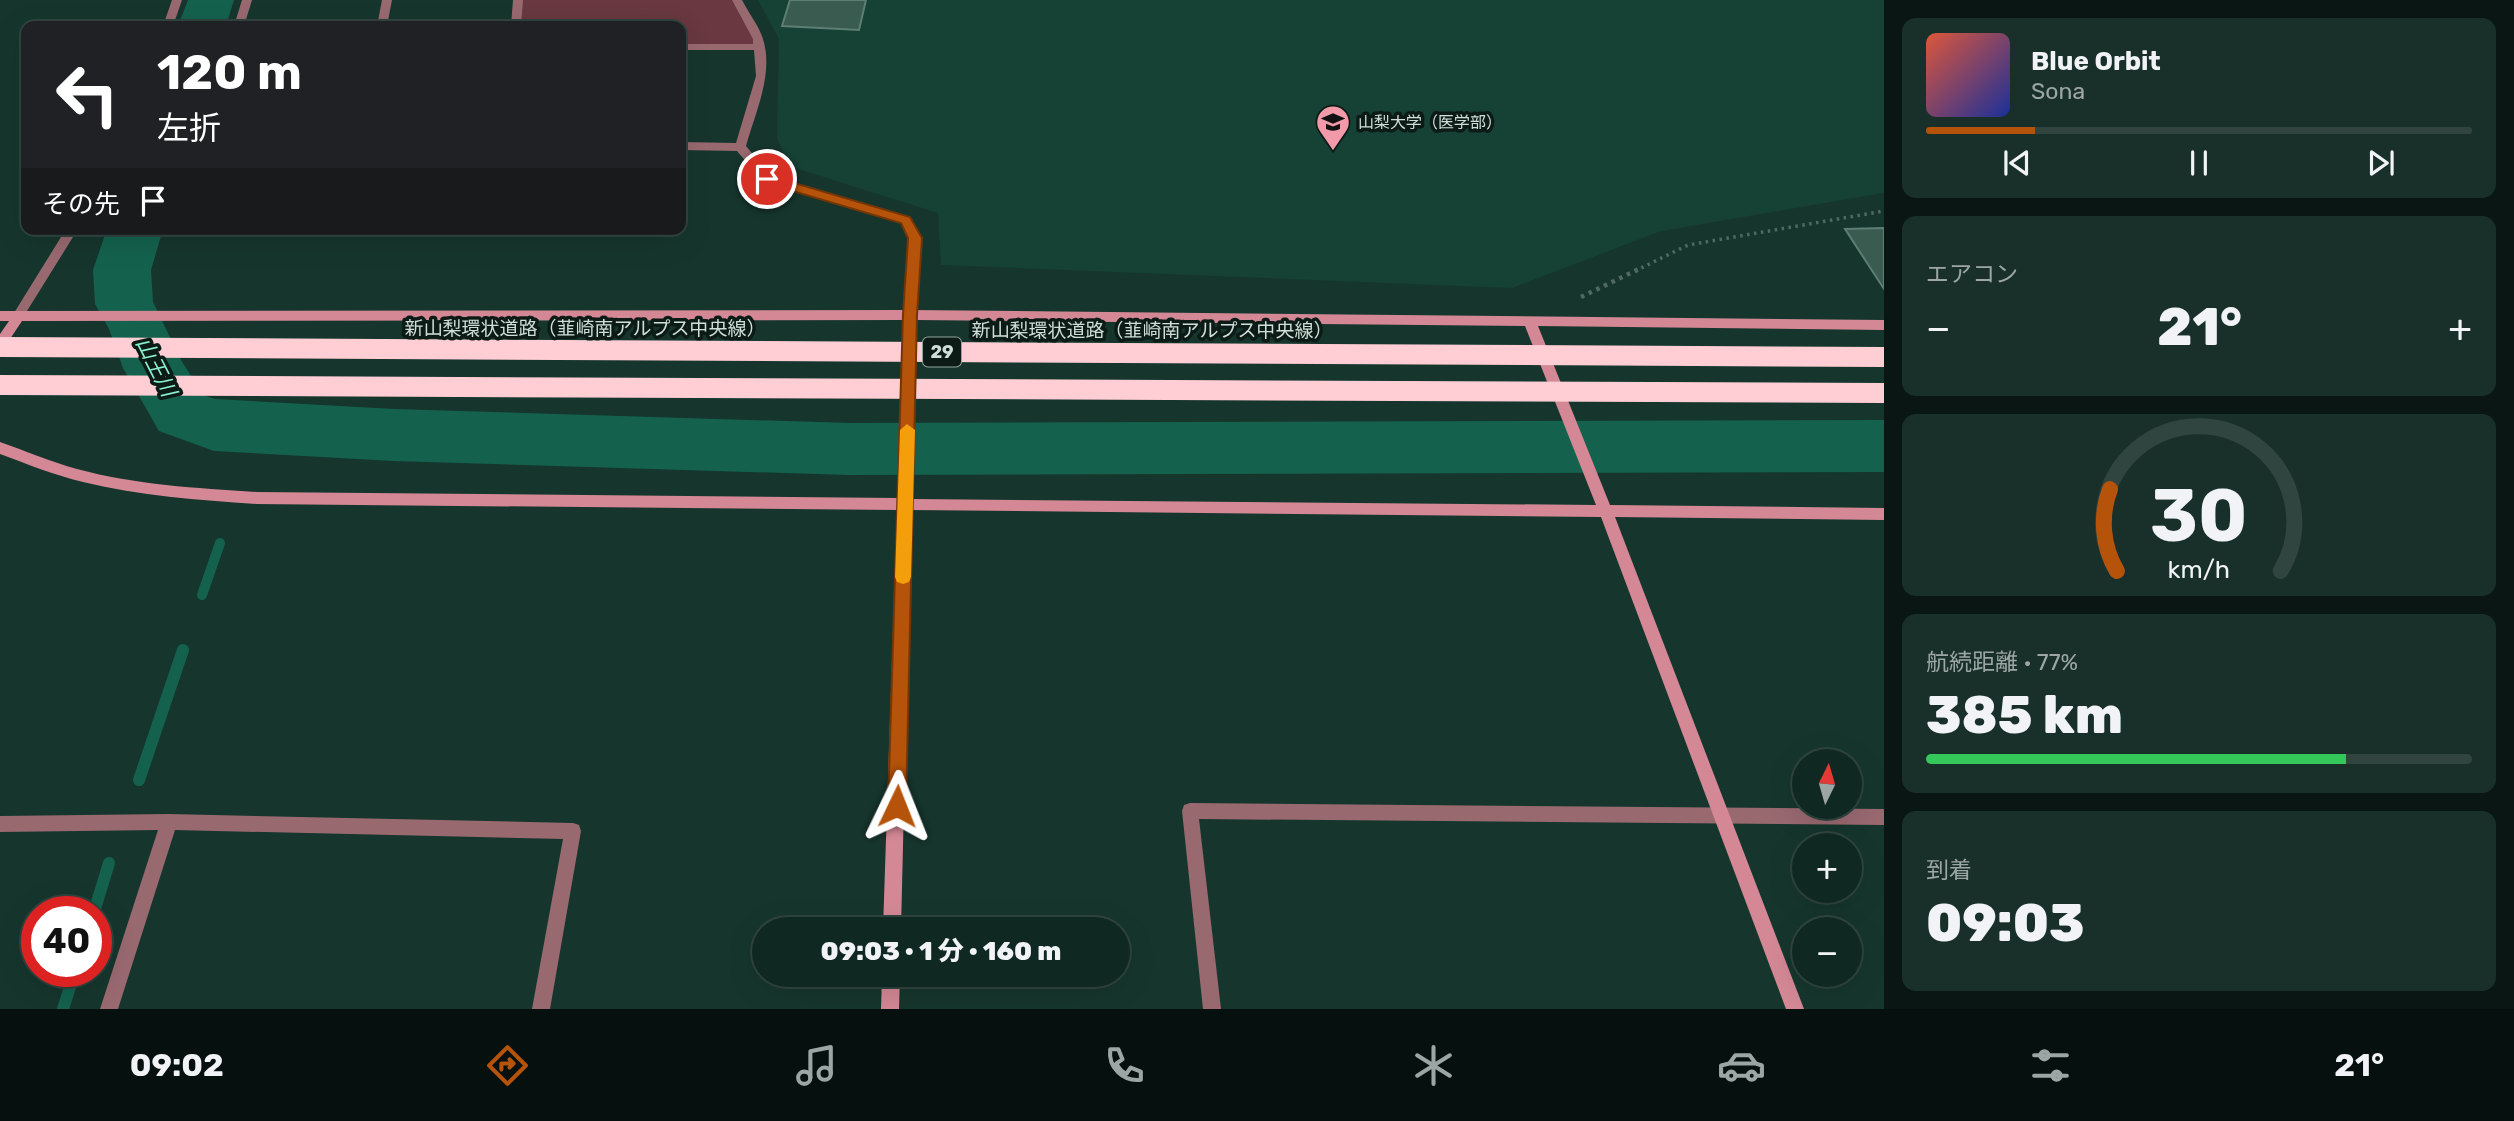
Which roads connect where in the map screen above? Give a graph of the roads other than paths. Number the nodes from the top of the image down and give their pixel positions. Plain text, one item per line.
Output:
1 (177, 0) edge
2 (247, 0) edge
3 (387, 0) edge
4 (518, 0) edge
5 (737, 0) edge
6 (170, 21) edge
7 (241, 21) edge
8 (383, 21) edge
9 (516, 21) edge
10 (686, 47) edge
11 (759, 47) junction
12 (686, 146) edge
13 (740, 146) junction
14 (68, 235) edge
15 (910, 315) junction
16 (0, 316) edge
17 (18, 316) junction
18 (1530, 322) junction
19 (1884, 325) edge
20 (0, 346) edge
21 (1884, 357) edge
22 (0, 385) edge
23 (1884, 393) edge
24 (0, 448) edge
25 (905, 506) junction
26 (1606, 512) junction
27 (1884, 514) edge
28 (1721, 817) junction
29 (1884, 817) edge
30 (169, 822) junction
31 (0, 824) edge
32 (892, 917) edge
33 (891, 987) edge
34 (109, 1009) edge
35 (541, 1009) edge
36 (890, 1009) edge
37 (1212, 1009) edge
38 (1795, 1009) edge

1 - 6 street
2 - 7 street
3 - 8 street
4 - 9 street
5 - 11 street
10 - 11 street
11 - 13 street
12 - 13 street
13 - 15 street
14 - 17 street
15 - 17 street
15 - 18 street
15 - 25 street
16 - 17 street
17 - 20 street
18 - 19 street
18 - 26 street
20 - 21 highway, 新山梨環状道路（韮崎南アルプス中央線） / 29, bridge
22 - 23 highway, 29, bridge
24 - 25 street
25 - 26 street
25 - 32 street
26 - 27 street
26 - 28 street
28 - 29 street
28 - 37 street
28 - 38 street
30 - 31 street
30 - 34 street
30 - 35 street
33 - 36 street

